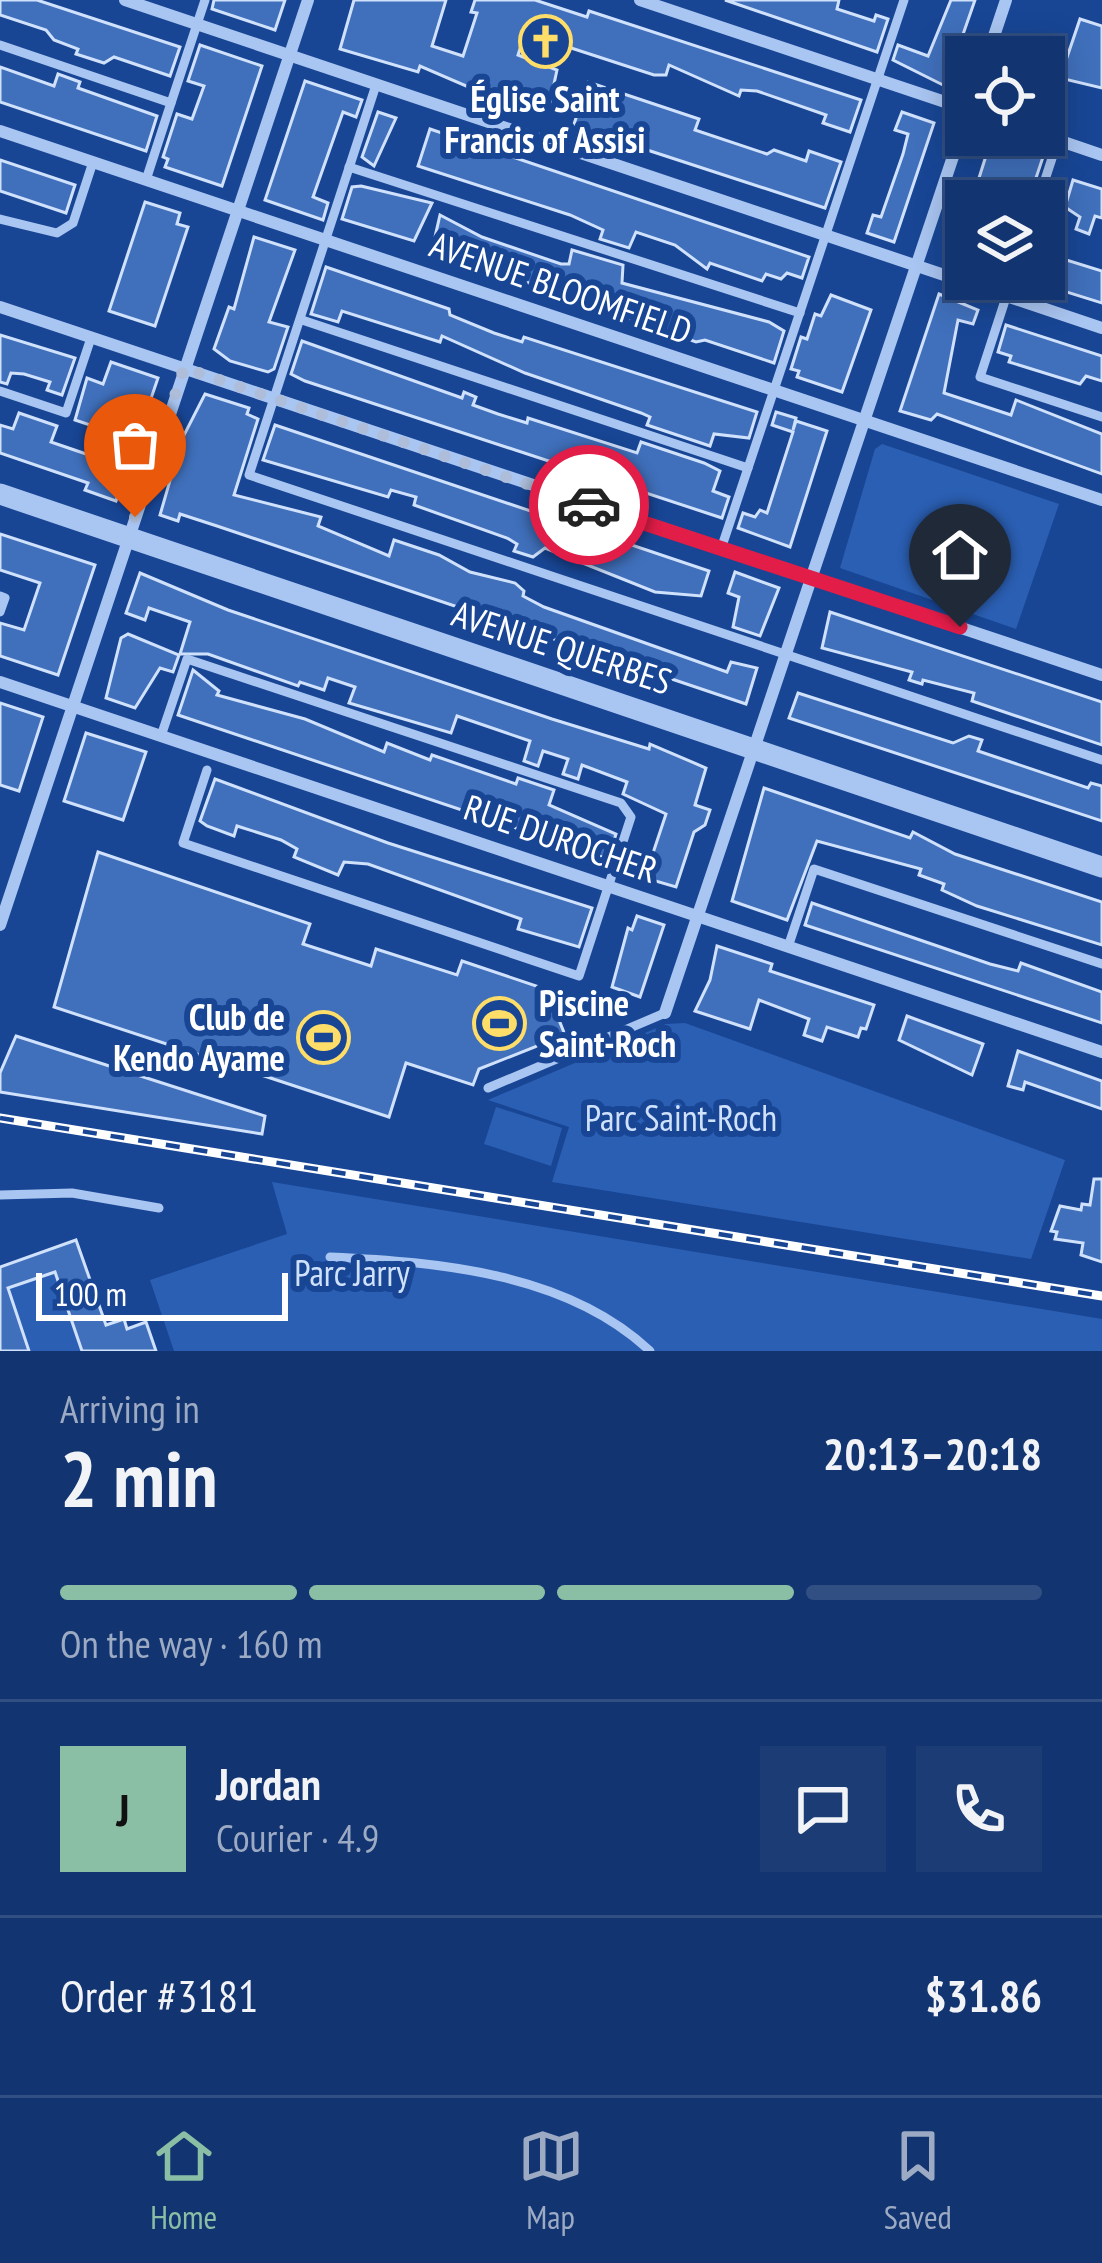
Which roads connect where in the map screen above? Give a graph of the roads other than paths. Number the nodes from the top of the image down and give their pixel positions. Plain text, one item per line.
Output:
1 (125, 0) edge
2 (205, 0) edge
3 (308, 0) edge
4 (640, 0) edge
5 (1006, 0) edge
6 (901, 1) edge
7 (197, 24) junction
8 (994, 36) edge
9 (0, 45) edge
10 (290, 56) junction
11 (878, 80) junction
12 (376, 85) junction
13 (171, 103) junction
14 (945, 105) edge
15 (0, 131) edge
16 (1065, 142) edge
17 (1102, 155) edge
18 (952, 156) edge
19 (93, 162) junction
20 (349, 167) junction
21 (146, 180) junction
22 (238, 210) junction
23 (0, 218) edge
24 (826, 235) junction
25 (327, 240) junction
26 (917, 266) junction
27 (945, 275) edge
28 (1006, 300) edge
29 (1019, 300) edge
30 (0, 307) edge
31 (800, 313) junction
32 (302, 320) junction
33 (1102, 328) edge
34 (92, 338) junction
35 (184, 368) junction
36 (774, 390) junction
37 (0, 391) edge
38 (274, 400) junction
39 (1102, 417) edge
40 (865, 420) junction
41 (748, 468) junction
42 (0, 494) edge
43 (1102, 500) edge
44 (128, 537) junction
45 (721, 549) junction
46 (812, 579) junction
47 (0, 596) edge
48 (0, 612) edge
49 (786, 655) junction
50 (1102, 675) edge
51 (0, 682) edge
52 (72, 706) junction
53 (161, 736) junction
54 (756, 747) junction
55 (1102, 760) edge
56 (207, 770) dead end
57 (1102, 867) edge
58 (609, 885) junction
59 (4, 898) edge
60 (698, 916) junction
61 (0, 925) edge
62 (788, 947) junction
63 (1102, 964) edge
64 (665, 1012) joint
65 (1102, 1052) edge
66 (488, 1088) dead end
67 (0, 1195) edge
68 (159, 1208) dead end
69 (329, 1257) dead end
70 (650, 1351) edge

1 - 7 street
2 - 7 lane
3 - 10 street
4 - 11 street
5 - 8 street
6 - 11 lane
7 - 10 street
7 - 13 lane
9 - 13 lane
10 - 12 street
10 - 22 street
11 - 14 street
11 - 24 lane
12 - 20 lane
12 - 24 street
13 - 21 lane
15 - 19 street, AVENUE BLOOMFIELD
16 - 17 street
18 - 26 street
19 - 21 street, AVENUE BLOOMFIELD
19 - 23 lane
20 - 25 lane
20 - 31 lane
21 - 22 street, AVENUE BLOOMFIELD
22 - 25 street, AVENUE BLOOMFIELD
22 - 35 street
24 - 26 street
24 - 31 lane
25 - 32 lane
25 - 36 street, AVENUE BLOOMFIELD
26 - 27 street
26 - 40 street
28 - 39 lane
29 - 33 street
30 - 34 street
31 - 36 lane
32 - 38 lane
32 - 41 lane
34 - 35 street
34 - 37 lane
35 - 38 street
35 - 44 street
36 - 40 street, AVENUE BLOOMFIELD
36 - 41 lane
38 - 45 street
38 - 49 lane
40 - 43 street, AVENUE BLOOMFIELD
40 - 46 street
41 - 45 lane
42 - 44 street, AVENUE QUERBES
44 - 52 street
44 - 54 street, AVENUE QUERBES
45 - 46 street
46 - 49 street
46 - 50 street
47 - 48 lane
49 - 54 street
49 - 55 lane
51 - 52 street, RUE DUROCHER
52 - 53 street, RUE DUROCHER
52 - 59 street
53 - 58 street, RUE DUROCHER
53 - 58 lane
54 - 57 street, AVENUE QUERBES
54 - 60 street
56 - 58 lane
58 - 60 street, RUE DUROCHER
59 - 61 street
60 - 62 street, RUE DUROCHER
60 - 64 street
62 - 63 lane
62 - 65 street, RUE DUROCHER
64 - 66 lane
67 - 68 lane
69 - 70 lane

